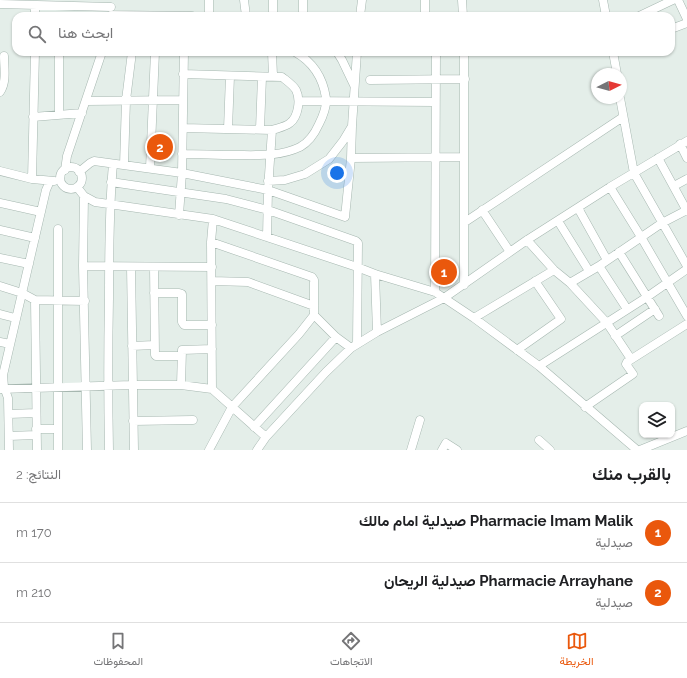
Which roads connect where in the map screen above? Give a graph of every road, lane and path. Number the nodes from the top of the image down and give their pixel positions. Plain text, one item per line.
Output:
1 (209, 0) edge
2 (244, 0) edge
3 (273, 0) edge
4 (303, 0) edge
5 (362, 0) edge
6 (426, 0) edge
7 (462, 0) edge
8 (673, 0) edge
9 (678, 0) edge
10 (605, 1) edge
11 (45, 3) edge
12 (0, 4) edge
13 (35, 5) junction
14 (111, 9) edge
15 (35, 12) edge
16 (142, 12) edge
17 (209, 12) edge
18 (246, 12) edge
19 (273, 12) edge
20 (303, 12) edge
21 (360, 12) edge
22 (425, 12) edge
23 (463, 12) edge
24 (606, 12) edge
25 (648, 12) edge
26 (687, 19) edge
27 (687, 23) edge
28 (675, 28) edge
29 (4, 56) dead end
30 (35, 56) edge
31 (59, 56) edge
32 (101, 56) edge
33 (132, 56) edge
34 (155, 56) edge
35 (184, 56) edge
36 (272, 56) edge
37 (301, 56) edge
38 (340, 56) edge
39 (357, 56) edge
40 (436, 56) edge
41 (464, 56) edge
42 (615, 56) edge
43 (616, 68) edge
44 (184, 74) junction
45 (230, 76) junction
46 (273, 76) junction
47 (262, 77) junction
48 (435, 79) junction
49 (465, 79) junction
50 (370, 80) dead end
51 (354, 86) junction
52 (0, 92) edge
53 (126, 100) junction
54 (183, 100) junction
55 (86, 101) junction
56 (153, 101) junction
57 (298, 101) junction
58 (327, 102) junction
59 (353, 102) junction
60 (435, 102) junction
61 (621, 104) edge
62 (82, 113) junction
63 (59, 116) junction
64 (33, 117) junction
65 (623, 117) junction
66 (352, 126) junction
67 (183, 128) junction
68 (228, 129) junction
69 (260, 129) junction
70 (272, 130) junction
71 (683, 143) edge
72 (182, 154) junction
73 (270, 155) junction
74 (435, 156) junction
75 (464, 157) junction
76 (351, 158) junction
77 (658, 158) junction
78 (687, 158) edge
79 (113, 164) junction
80 (124, 165) junction
81 (150, 168) junction
82 (65, 170) junction
83 (0, 171) edge
84 (80, 172) junction
85 (182, 173) junction
86 (634, 173) junction
87 (32, 179) junction
88 (687, 179) edge
89 (50, 181) junction
90 (61, 181) junction
91 (268, 181) junction
92 (111, 182) junction
93 (674, 186) junction
94 (78, 187) junction
95 (610, 187) junction
96 (268, 190) junction
97 (181, 192) junction
98 (84, 196) junction
99 (0, 203) edge
100 (111, 205) junction
101 (578, 208) junction
102 (268, 210) junction
103 (482, 210) junction
104 (687, 210) edge
105 (41, 212) junction
106 (179, 215) junction
107 (213, 219) junction
108 (558, 221) junction
109 (465, 222) junction
110 (662, 223) junction
111 (58, 229) dead end
112 (0, 230) edge
113 (267, 237) junction
114 (641, 237) junction
115 (35, 238) junction
116 (527, 240) junction
117 (211, 242) junction
118 (510, 252) junction
119 (619, 252) junction
120 (0, 258) edge
121 (607, 260) junction
122 (29, 264) junction
123 (83, 266) junction
124 (109, 266) junction
125 (600, 266) junction
126 (131, 267) junction
127 (154, 267) junction
128 (212, 267) junction
129 (357, 267) junction
130 (687, 267) edge
131 (554, 270) junction
132 (589, 272) junction
133 (375, 274) junction
134 (212, 281) junction
135 (535, 281) junction
136 (667, 282) junction
137 (570, 283) junction
138 (464, 285) junction
139 (0, 286) edge
140 (435, 292) junction
141 (22, 293) junction
142 (154, 293) junction
143 (647, 297) junction
144 (444, 298) junction
145 (35, 300) junction
146 (85, 300) junction
147 (58, 301) junction
148 (314, 306) junction
149 (627, 309) junction
150 (0, 314) edge
151 (314, 315) junction
152 (687, 315) edge
153 (16, 318) junction
154 (474, 318) junction
155 (607, 322) junction
156 (687, 324) edge
157 (212, 325) junction
158 (377, 332) junction
159 (615, 336) junction
160 (336, 337) junction
161 (0, 342) edge
162 (10, 344) junction
163 (154, 345) junction
164 (132, 346) junction
165 (354, 346) junction
166 (212, 349) junction
167 (517, 350) junction
168 (181, 356) junction
169 (631, 359) junction
170 (538, 366) junction
171 (2, 374) edge
172 (132, 385) junction
173 (181, 385) junction
174 (108, 386) junction
175 (58, 387) junction
176 (85, 387) junction
177 (36, 388) junction
178 (2, 389) edge
179 (212, 389) junction
180 (232, 407) junction
181 (585, 407) junction
182 (36, 413) junction
183 (8, 414) junction
184 (193, 420) dead end
185 (420, 420) dead end
186 (132, 421) junction
187 (254, 427) junction
188 (58, 429) junction
189 (687, 431) edge
190 (36, 432) junction
191 (8, 436) junction
192 (266, 437) junction
193 (539, 440) dead end
194 (9, 450) edge
195 (36, 450) edge
196 (58, 450) edge
197 (87, 450) edge
198 (109, 450) edge
199 (134, 450) edge
200 (209, 450) edge
201 (257, 450) edge
202 (411, 450) edge
203 (442, 450) edge
204 (457, 450) edge
205 (550, 450) edge
206 (638, 450) edge

1 - 17 street
2 - 18 street
3 - 19 street
4 - 20 street
5 - 21 street
6 - 22 street
7 - 23 street
8 - 25 street
9 - 26 street
10 - 24 street
11 - 13 street
11 - 14 street
12 - 13 street
13 - 15 street
14 - 16 street
27 - 28 street
29 - 52 street
30 - 64 street
31 - 63 street
32 - 55 street
33 - 53 street
34 - 56 street
35 - 44 street
36 - 46 street
37 - 58 street
38 - 51 street
39 - 51 street
40 - 48 street
41 - 49 street
42 - 43 street
44 - 45 street
44 - 54 street
45 - 47 street
45 - 68 street
46 - 47 street
46 - 57 street
47 - 69 street
48 - 49 street
48 - 50 street
48 - 60 street
49 - 75 street
51 - 59 street
53 - 55 street
53 - 56 street
53 - 80 street
54 - 56 street
54 - 67 street
55 - 62 street
56 - 81 street
57 - 58 street
57 - 70 street
58 - 59 street
58 - 73 street
59 - 60 street
59 - 66 street
60 - 74 street
61 - 65 street
62 - 63 street
62 - 82 street
63 - 64 street
64 - 87 street
65 - 86 street
65 - 103 street
66 - 76 street
66 - 91 street
67 - 68 street
67 - 72 street
68 - 69 street
69 - 70 street
70 - 73 street
71 - 77 street
71 - 78 street
72 - 73 street
72 - 85 street
73 - 91 street
74 - 75 street
74 - 76 street
74 - 140 street
75 - 109 street
76 - 96 street
77 - 86 street
77 - 93 street
79 - 80 street
79 - 84 street
79 - 92 street
80 - 81 street
81 - 85 street
82 - 84 street
82 - 90 street
83 - 87 street
84 - 94 street
85 - 96 street
85 - 97 street
86 - 95 street
86 - 110 street
87 - 89 street
88 - 93 street
89 - 90 street
89 - 105 street
90 - 94 street
91 - 96 street
92 - 97 street
92 - 100 street
93 - 104 street
94 - 98 street
95 - 101 street
95 - 114 street
96 - 102 street
97 - 102 street
97 - 106 street
98 - 100 street
98 - 123 street
99 - 105 street
100 - 106 street
100 - 124 street
101 - 108 street
101 - 121 street
102 - 113 street
102 - 129 street
103 - 109 street
103 - 118 street
104 - 110 street
105 - 115 street
106 - 107 street
107 - 113 street
107 - 117 street
108 - 116 street
108 - 132 street
109 - 138 street
110 - 114 street
110 - 130 street
111 - 147 street
112 - 115 street
113 - 129 street
114 - 119 street
114 - 136 street
115 - 122 street
116 - 118 street
116 - 131 street
117 - 128 street
117 - 148 street
118 - 138 street
119 - 121 street
119 - 143 street
120 - 122 street
121 - 125 street
122 - 141 street
123 - 124 street
123 - 146 street
124 - 126 street
124 - 174 street
125 - 132 street
125 - 149 street
126 - 127 street
126 - 164 street
127 - 128 street
127 - 142 street
128 - 134 street
129 - 133 street
129 - 165 street
130 - 136 street
131 - 135 street
131 - 137 street
132 - 137 street
133 - 140 street
133 - 158 street
134 - 148 street
134 - 157 street
135 - 154 street
135 - 167 street
136 - 143 street
136 - 152 street
137 - 155 street
138 - 144 street
139 - 141 street
140 - 144 street
141 - 145 street
141 - 153 street
142 - 157 street
142 - 163 street
143 - 149 street
143 - 159 street
144 - 154 street
144 - 158 street
145 - 147 street
145 - 177 street
146 - 147 street
146 - 176 street
147 - 175 street
148 - 151 street
149 - 155 street
150 - 153 street
151 - 160 street
151 - 180 street
153 - 162 street
154 - 167 street
155 - 159 street
155 - 170 street
156 - 169 street
157 - 166 street
158 - 165 street
159 - 169 street
160 - 165 street
160 - 187 street
161 - 162 street
162 - 171 street
163 - 164 street
163 - 168 street
164 - 172 street
165 - 192 street
166 - 168 street
166 - 179 street
167 - 170 street
168 - 173 street
169 - 181 street
170 - 181 street
171 - 178 street
172 - 173 street
172 - 174 street
172 - 186 street
173 - 179 street
174 - 176 street
174 - 198 street
175 - 176 street
175 - 177 street
175 - 188 street
176 - 197 street
177 - 178 street
177 - 182 street
178 - 183 street
179 - 180 street
180 - 187 street
180 - 200 street
181 - 206 street
182 - 183 street
182 - 190 street
183 - 191 street
184 - 186 street
185 - 202 street
186 - 199 street
187 - 192 street
188 - 190 street
188 - 196 street
189 - 206 street
190 - 191 street
190 - 195 street
191 - 194 street
192 - 201 street
193 - 205 street
203 - 204 street

